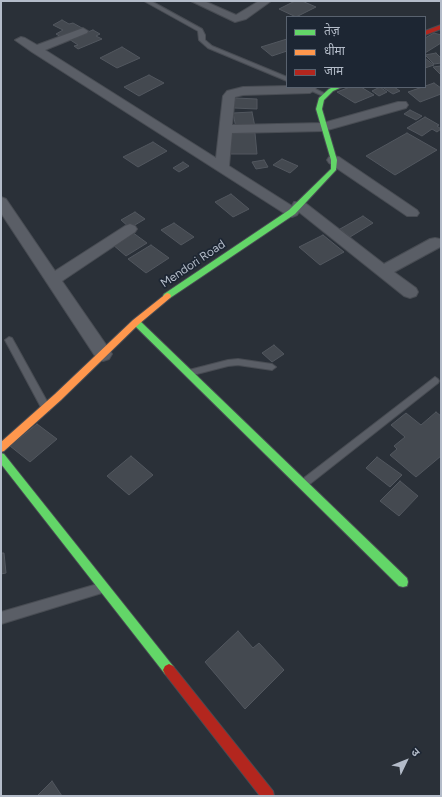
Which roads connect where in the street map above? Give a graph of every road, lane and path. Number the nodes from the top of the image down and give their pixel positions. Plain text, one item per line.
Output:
1 (146, 1) edge
2 (196, 1) edge
3 (265, 1) edge
4 (441, 27) edge
5 (83, 31) dead end
6 (426, 33) edge
7 (21, 40) dead end
8 (36, 50) junction
9 (286, 79) edge
10 (308, 88) edge
11 (337, 88) edge
12 (325, 95) junction
13 (402, 105) dead end
14 (324, 127) junction
15 (225, 129) junction
16 (334, 160) junction
17 (222, 167) junction
18 (1, 202) edge
19 (296, 209) junction
20 (412, 213) dead end
21 (130, 229) dead end
22 (435, 243) dead end
23 (383, 271) junction
24 (53, 280) junction
25 (410, 292) dead end
26 (136, 322) junction
27 (9, 340) dead end
28 (103, 354) junction
29 (272, 367) dead end
30 (188, 373) junction
31 (435, 381) dead end
32 (46, 408) junction
33 (1, 448) edge
34 (1, 457) edge
35 (302, 484) junction
36 (403, 582) dead end
37 (103, 588) junction
38 (1, 618) edge
39 (268, 796) edge

1 - 9 lane
2 - 3 street
4 - 6 main road
5 - 8 street
7 - 8 street
8 - 17 street
10 - 12 lane
10 - 15 street
11 - 12 main road
12 - 14 main road
13 - 14 street
14 - 15 street
14 - 16 main road
15 - 17 street
16 - 19 main road, Mendori Road
16 - 20 street
17 - 19 street
18 - 24 street
19 - 23 street
19 - 26 main road, Mendori Road
21 - 24 street
22 - 23 street
23 - 25 street
24 - 28 street
26 - 28 main road, Mendori Road
26 - 30 main road
27 - 32 lane
28 - 32 main road, Mendori Road
29 - 30 lane
30 - 35 main road
31 - 35 lane
32 - 33 main road, Mendori Road
34 - 37 main road
35 - 36 main road
37 - 38 lane
37 - 39 main road

